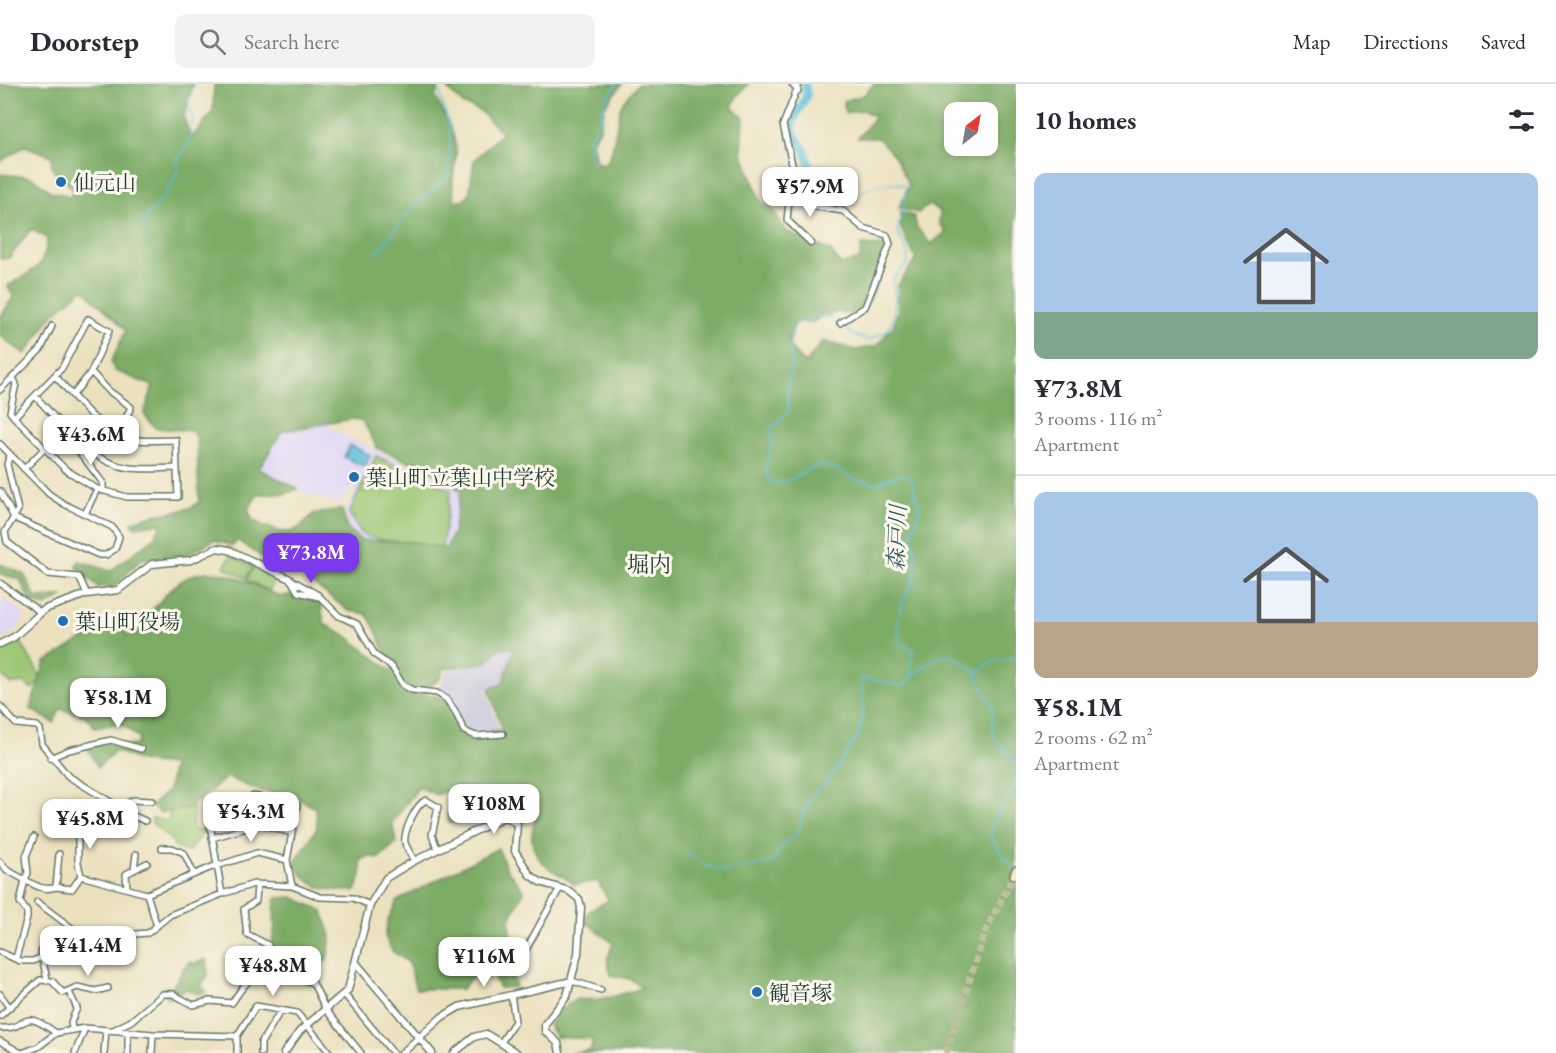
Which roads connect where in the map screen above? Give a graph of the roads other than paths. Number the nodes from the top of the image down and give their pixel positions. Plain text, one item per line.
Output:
1 (792, 84) edge
2 (798, 87) edge
3 (800, 199) junction
4 (811, 243) dead end
5 (840, 323) dead end
6 (52, 326) dead end
7 (91, 372) junction
8 (55, 376) junction
9 (13, 377) junction
10 (0, 390) edge
11 (73, 395) junction
12 (35, 396) junction
13 (14, 417) junction
14 (110, 430) junction
15 (118, 435) junction
16 (79, 442) junction
17 (0, 444) edge
18 (45, 448) junction
19 (94, 454) junction
20 (10, 455) junction
21 (177, 468) junction
22 (24, 469) junction
23 (100, 490) junction
24 (0, 491) edge
25 (85, 514) junction
26 (14, 518) junction
27 (290, 579) joint
28 (0, 583) edge
29 (87, 594) junction
30 (40, 612) junction
31 (0, 644) edge
32 (0, 706) edge
33 (503, 734) dead end
34 (141, 749) dead end
35 (50, 758) junction
36 (152, 801) dead end
37 (120, 808) junction
38 (145, 820) dead end
39 (292, 833) junction
40 (78, 834) dead end
41 (34, 837) dead end
42 (212, 838) junction
43 (162, 848) dead end
44 (438, 850) junction
45 (59, 854) dead end
46 (136, 854) dead end
47 (287, 860) junction
48 (414, 861) junction
49 (0, 862) edge
50 (147, 863) dead end
51 (217, 865) junction
52 (134, 870) junction
53 (194, 874) junction
54 (81, 876) junction
55 (25, 880) junction
56 (257, 884) junction
57 (292, 886) junction
58 (56, 887) junction
59 (127, 888) junction
60 (560, 888) junction
61 (147, 894) junction
62 (222, 894) junction
63 (37, 902) dead end
64 (370, 905) junction
65 (157, 926) junction
66 (48, 932) dead end
67 (85, 938) junction
68 (268, 945) dead end
69 (0, 952) edge
70 (16, 958) junction
71 (41, 958) junction
72 (519, 962) dead end
73 (356, 963) junction
74 (47, 979) junction
75 (572, 981) junction
76 (108, 988) dead end
77 (602, 990) dead end
78 (69, 992) junction
79 (0, 994) edge
80 (344, 994) junction
81 (511, 995) junction
82 (9, 1007) junction
83 (281, 1010) junction
84 (326, 1010) junction
85 (0, 1016) edge
86 (307, 1025) junction
87 (1, 1028) edge
88 (85, 1028) junction
89 (72, 1029) junction
90 (106, 1030) junction
91 (113, 1030) junction
92 (129, 1032) junction
93 (56, 1033) junction
94 (153, 1034) junction
95 (237, 1036) junction
96 (418, 1038) junction
97 (0, 1040) edge
98 (502, 1041) junction
99 (21, 1053) edge
100 (75, 1053) edge
101 (104, 1053) edge
102 (128, 1053) edge
103 (152, 1053) edge
104 (237, 1053) edge
105 (261, 1053) edge
106 (284, 1053) edge
107 (330, 1053) edge
108 (361, 1053) edge
109 (393, 1053) edge
110 (402, 1053) edge
111 (432, 1053) edge
112 (454, 1053) edge
113 (517, 1053) edge
114 (560, 1053) edge

1 - 2 street
2 - 3 street
3 - 4 street
3 - 5 street
6 - 9 street
7 - 8 street
7 - 11 street
7 - 15 street
8 - 11 street
8 - 12 street
9 - 10 street
9 - 13 street
11 - 14 street
12 - 13 street
12 - 16 street
13 - 18 street
14 - 15 street
14 - 19 street
15 - 21 street
16 - 19 street
16 - 23 street
17 - 20 street
18 - 22 street
18 - 23 street
19 - 21 street
20 - 22 street
20 - 26 street
21 - 23 street
22 - 25 street
23 - 25 street
24 - 26 street
25 - 26 street
26 - 29 street
27 - 29 street
27 - 33 street
28 - 30 street
29 - 30 street
30 - 31 street
32 - 35 street
34 - 35 street
35 - 37 street
36 - 37 street
37 - 38 street
39 - 42 street
39 - 42 street
39 - 47 street
40 - 54 street
41 - 55 street
42 - 51 street
43 - 53 street
44 - 48 street
44 - 48 street
44 - 60 street
45 - 58 street
46 - 52 street
47 - 51 street
47 - 57 street
48 - 64 street
49 - 55 street
50 - 52 street
51 - 53 street
51 - 62 street
52 - 59 street
53 - 61 street
54 - 58 street
54 - 59 street
55 - 58 street
55 - 70 street
56 - 57 street
56 - 62 street
56 - 68 street
57 - 64 street
59 - 61 street
60 - 72 street
60 - 75 street
61 - 65 street
62 - 65 street
63 - 67 street
64 - 73 street
65 - 67 street
66 - 71 street
67 - 71 street
69 - 70 street
70 - 71 street
71 - 74 street
73 - 80 street
73 - 96 street
74 - 78 street
74 - 82 street
75 - 77 street
75 - 81 street
75 - 114 street
76 - 78 street
78 - 89 street
79 - 82 street
80 - 84 street
80 - 109 street
81 - 96 street
81 - 98 street
82 - 85 street
83 - 86 street
83 - 95 street
83 - 105 street
84 - 86 street
84 - 91 street
84 - 108 street
86 - 106 street
86 - 107 street
87 - 93 street
87 - 97 street
88 - 89 street
88 - 90 street
88 - 100 street
89 - 93 street
90 - 91 street
90 - 101 street
91 - 92 street
92 - 94 street
92 - 102 street
93 - 99 street
94 - 95 street
94 - 103 street
95 - 104 street
96 - 110 street
96 - 111 street
97 - 99 street
98 - 112 street
98 - 113 street

